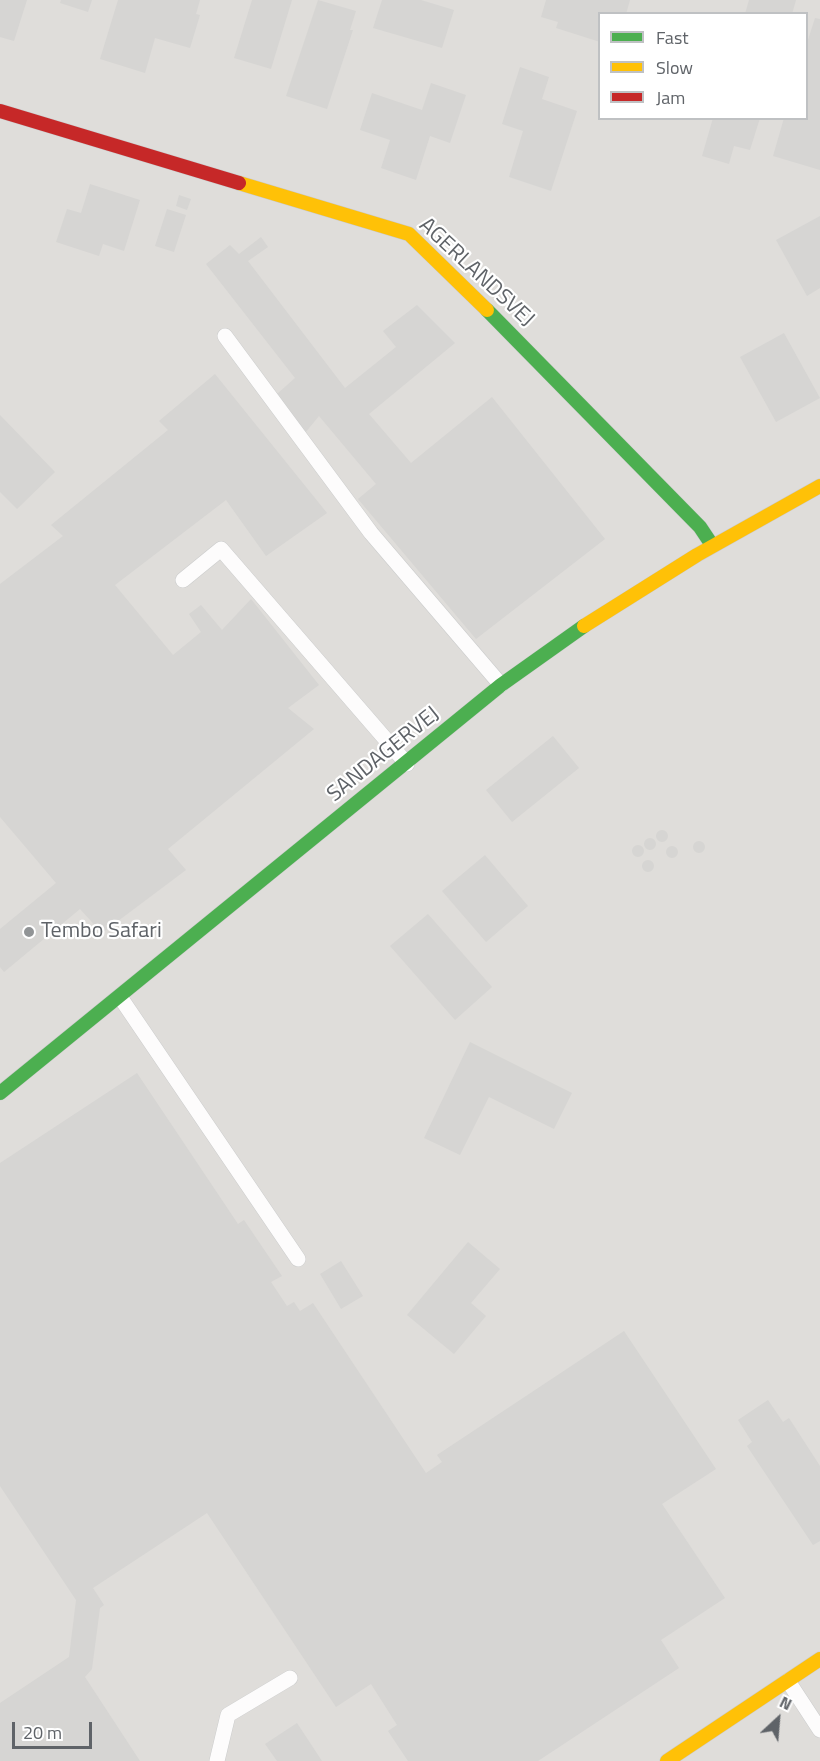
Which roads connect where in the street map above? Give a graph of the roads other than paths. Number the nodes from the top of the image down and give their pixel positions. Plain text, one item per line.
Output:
1 (0, 111) edge
2 (225, 336) dead end
3 (820, 486) edge
4 (712, 545) junction
5 (183, 580) dead end
6 (501, 686) junction
7 (407, 764) junction
8 (120, 997) junction
9 (0, 1093) edge
10 (298, 1259) dead end
11 (820, 1659) edge
12 (290, 1678) dead end
13 (788, 1681) junction
14 (820, 1730) edge
15 (217, 1761) edge
16 (667, 1761) edge

1 - 4 street, AGERLANDSVEJ
2 - 6 lane
3 - 4 street, SANDAGERVEJ
4 - 6 street, SANDAGERVEJ
5 - 7 lane
6 - 7 street, SANDAGERVEJ
7 - 8 street, SANDAGERVEJ
8 - 9 street, SANDAGERVEJ
8 - 10 lane
11 - 13 street
12 - 15 lane
13 - 14 lane
13 - 16 street

